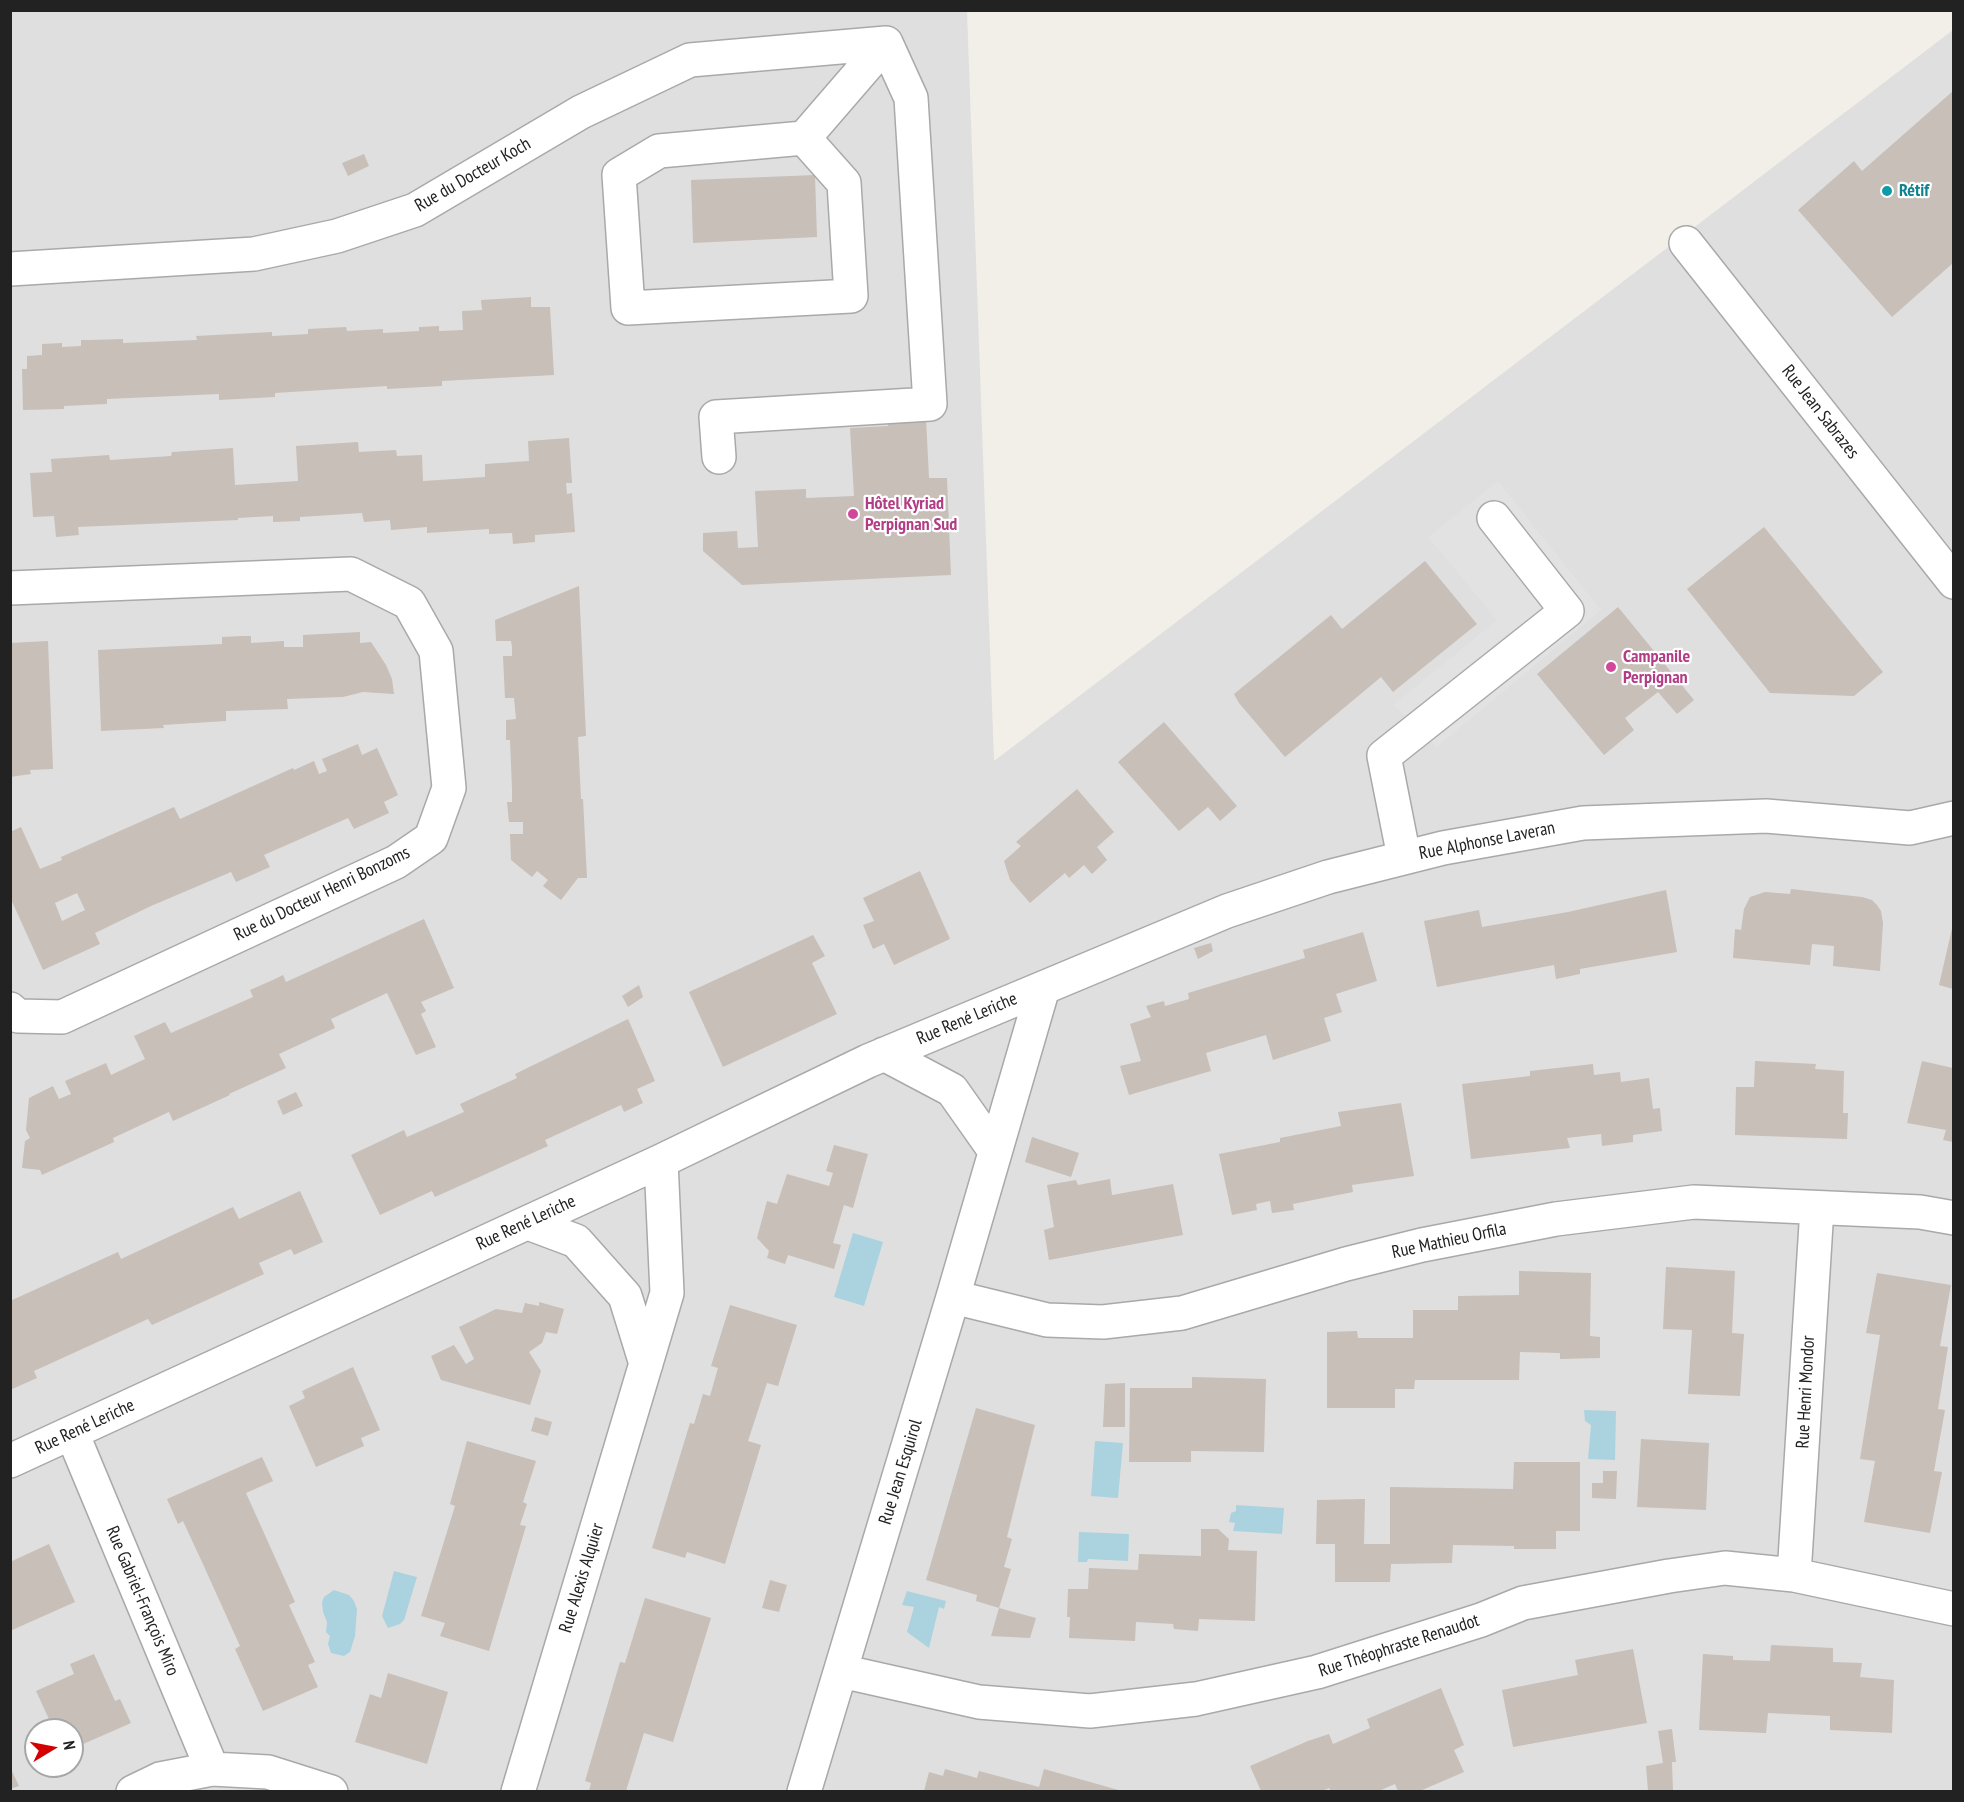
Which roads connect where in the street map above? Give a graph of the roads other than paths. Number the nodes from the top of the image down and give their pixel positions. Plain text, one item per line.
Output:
1 (886, 43) junction
2 (804, 138) junction
3 (1686, 243) dead end
4 (10, 269) edge
5 (718, 457) dead end
6 (1494, 518) dead end
7 (1953, 582) edge
8 (10, 588) edge
9 (1953, 818) edge
10 (1404, 857) junction
11 (1043, 988) junction
12 (10, 1009) edge
13 (884, 1054) junction
14 (995, 1151) junction
15 (661, 1161) junction
16 (1817, 1208) junction
17 (1953, 1218) edge
18 (528, 1222) junction
19 (953, 1297) junction
20 (646, 1364) junction
21 (72, 1433) junction
22 (10, 1461) edge
23 (1794, 1575) junction
24 (1953, 1609) edge
25 (841, 1671) junction
26 (212, 1769) junction
27 (133, 1791) edge
28 (331, 1791) edge
29 (518, 1791) edge
30 (804, 1791) edge

1 - 2 street
1 - 4 street, Rue du Docteur Koch
1 - 5 street
2 - 2 street
3 - 7 street, Rue Jean Sabrazes
6 - 10 street
8 - 12 street, Rue du Docteur Henri Bonzoms
9 - 10 street, Rue Alphonse Laveran
10 - 11 street, Rue Alphonse Laveran
11 - 13 street, Rue René Leriche
11 - 14 street, Rue Jean Esquirol
13 - 14 street
13 - 15 street, Rue René Leriche
14 - 19 street, Rue Jean Esquirol
15 - 18 street, Rue René Leriche
15 - 20 street, Rue Alexis Alquier
16 - 17 street, Rue Mathieu Orfila
16 - 19 street, Rue Mathieu Orfila
16 - 23 street, Rue Henri Mondor
18 - 20 street
18 - 21 street, Rue René Leriche
19 - 25 street, Rue Jean Esquirol
20 - 29 street, Rue Alexis Alquier
21 - 22 street, Rue René Leriche
21 - 26 street, Rue Gabriel-François Miro
23 - 24 street, Rue Théophraste Renaudot
23 - 25 street, Rue Théophraste Renaudot
25 - 30 street, Rue Jean Esquirol
26 - 27 street
26 - 28 street

